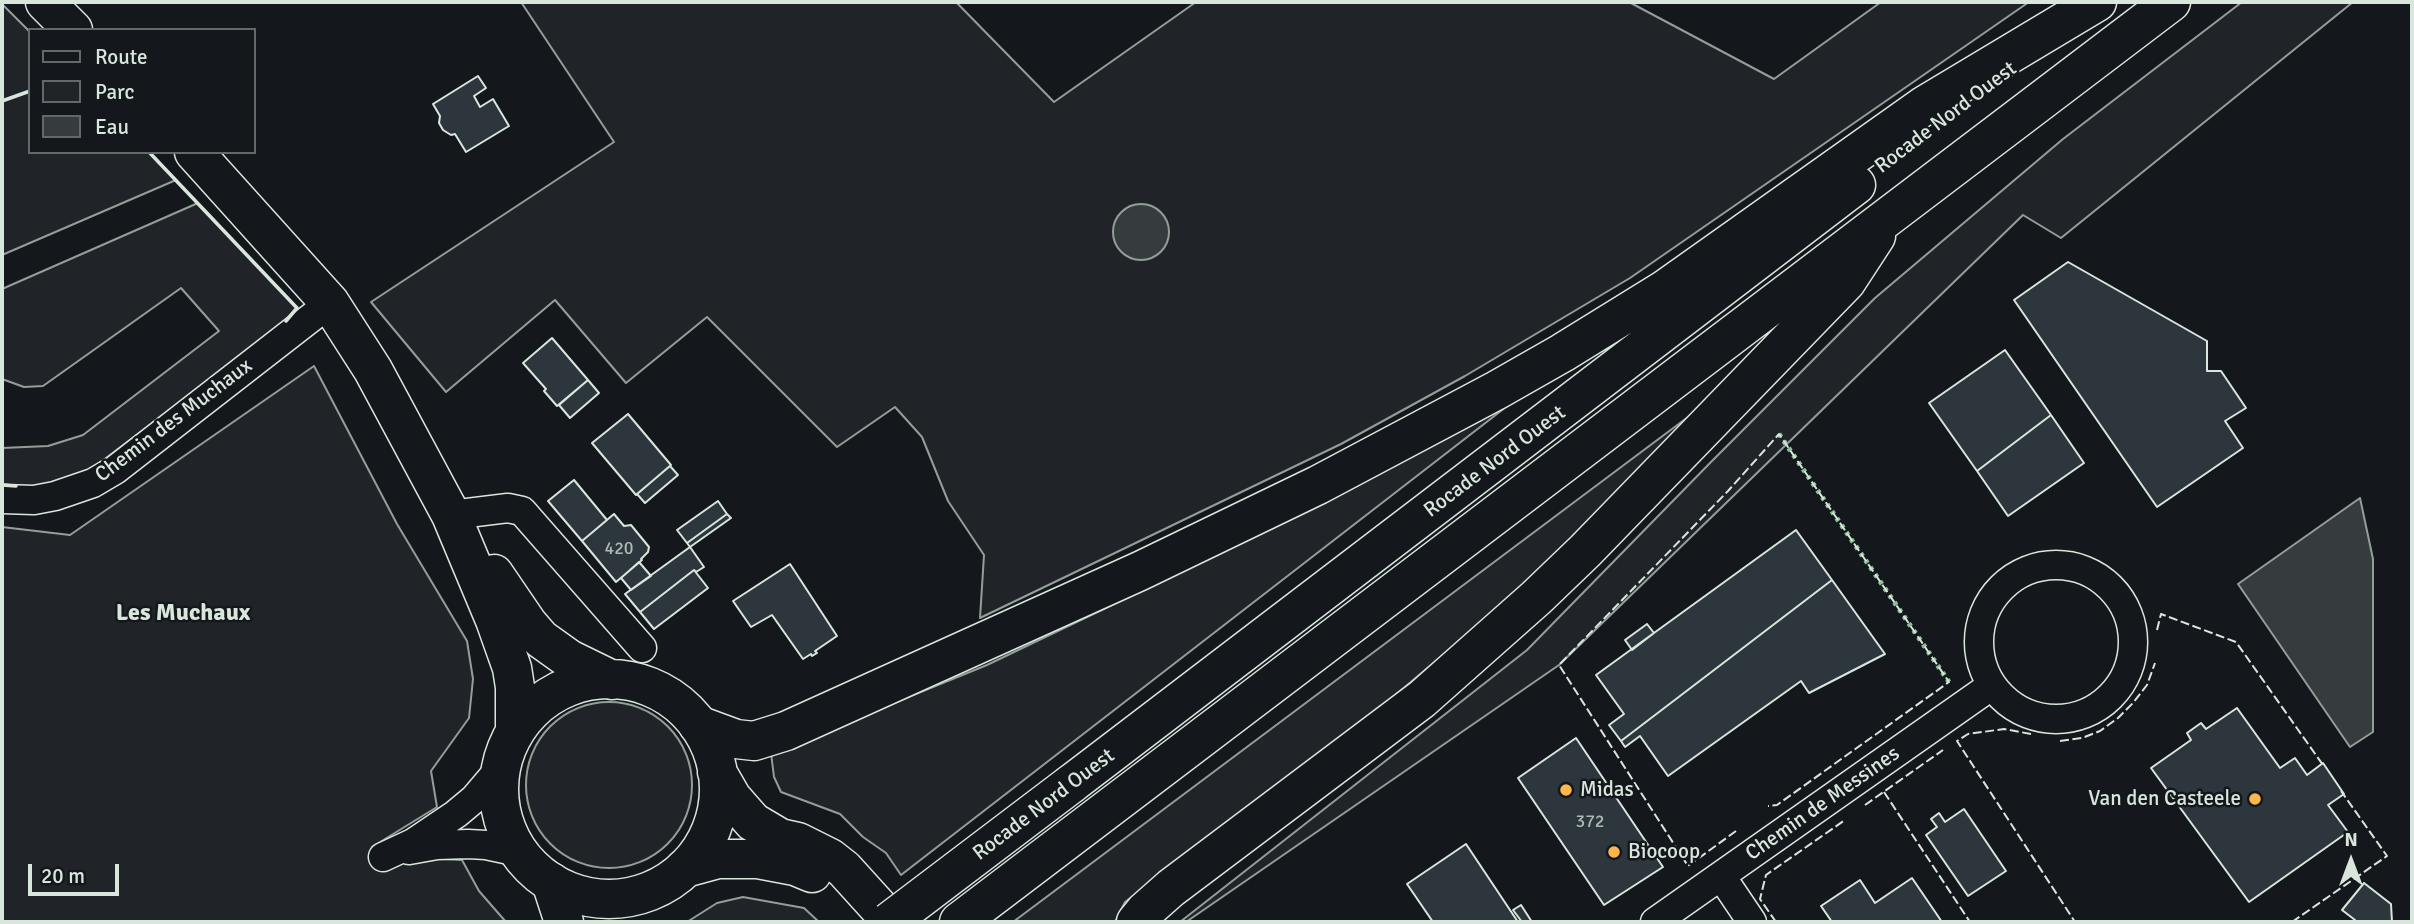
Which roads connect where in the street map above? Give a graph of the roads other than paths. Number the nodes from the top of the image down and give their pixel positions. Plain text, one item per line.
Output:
1 (44, 2) edge
2 (2099, 2) edge
3 (2171, 2) edge
4 (70, 28) edge
5 (196, 154) edge
6 (1889, 214) junction
7 (330, 303) junction
8 (2, 499) edge
9 (451, 515) junction
10 (642, 648) dead end
11 (612, 680) junction
12 (1991, 686) junction
13 (698, 725) junction
14 (508, 749) junction
15 (717, 772) junction
16 (519, 852) junction
17 (685, 868) junction
18 (1721, 876) junction
19 (551, 882) junction
20 (564, 922) edge
21 (860, 922) edge
22 (890, 922) edge
23 (960, 922) edge
24 (1136, 922) edge
25 (1655, 922) edge
26 (1752, 922) edge

1 - 4 main road
2 - 13 main road
2 - 22 main road, Rocade Nord Ouest, bridge
3 - 6 main road, Rocade Nord Ouest
5 - 7 main road
6 - 23 main road, Rocade Nord Ouest
6 - 24 main road
7 - 8 street, Chemin des Muchaux
7 - 9 main road
9 - 10 street
9 - 11 main road
9 - 14 main road
11 - 13 main road
11 - 14 main road
12 - 12 street
12 - 18 street, Chemin de Messines
13 - 15 main road
14 - 16 main road
14 - 16 street
15 - 17 main road
15 - 22 main road
16 - 19 main road
17 - 19 main road
17 - 21 main road
18 - 25 street, Chemin de Messines
18 - 26 street
19 - 20 main road

